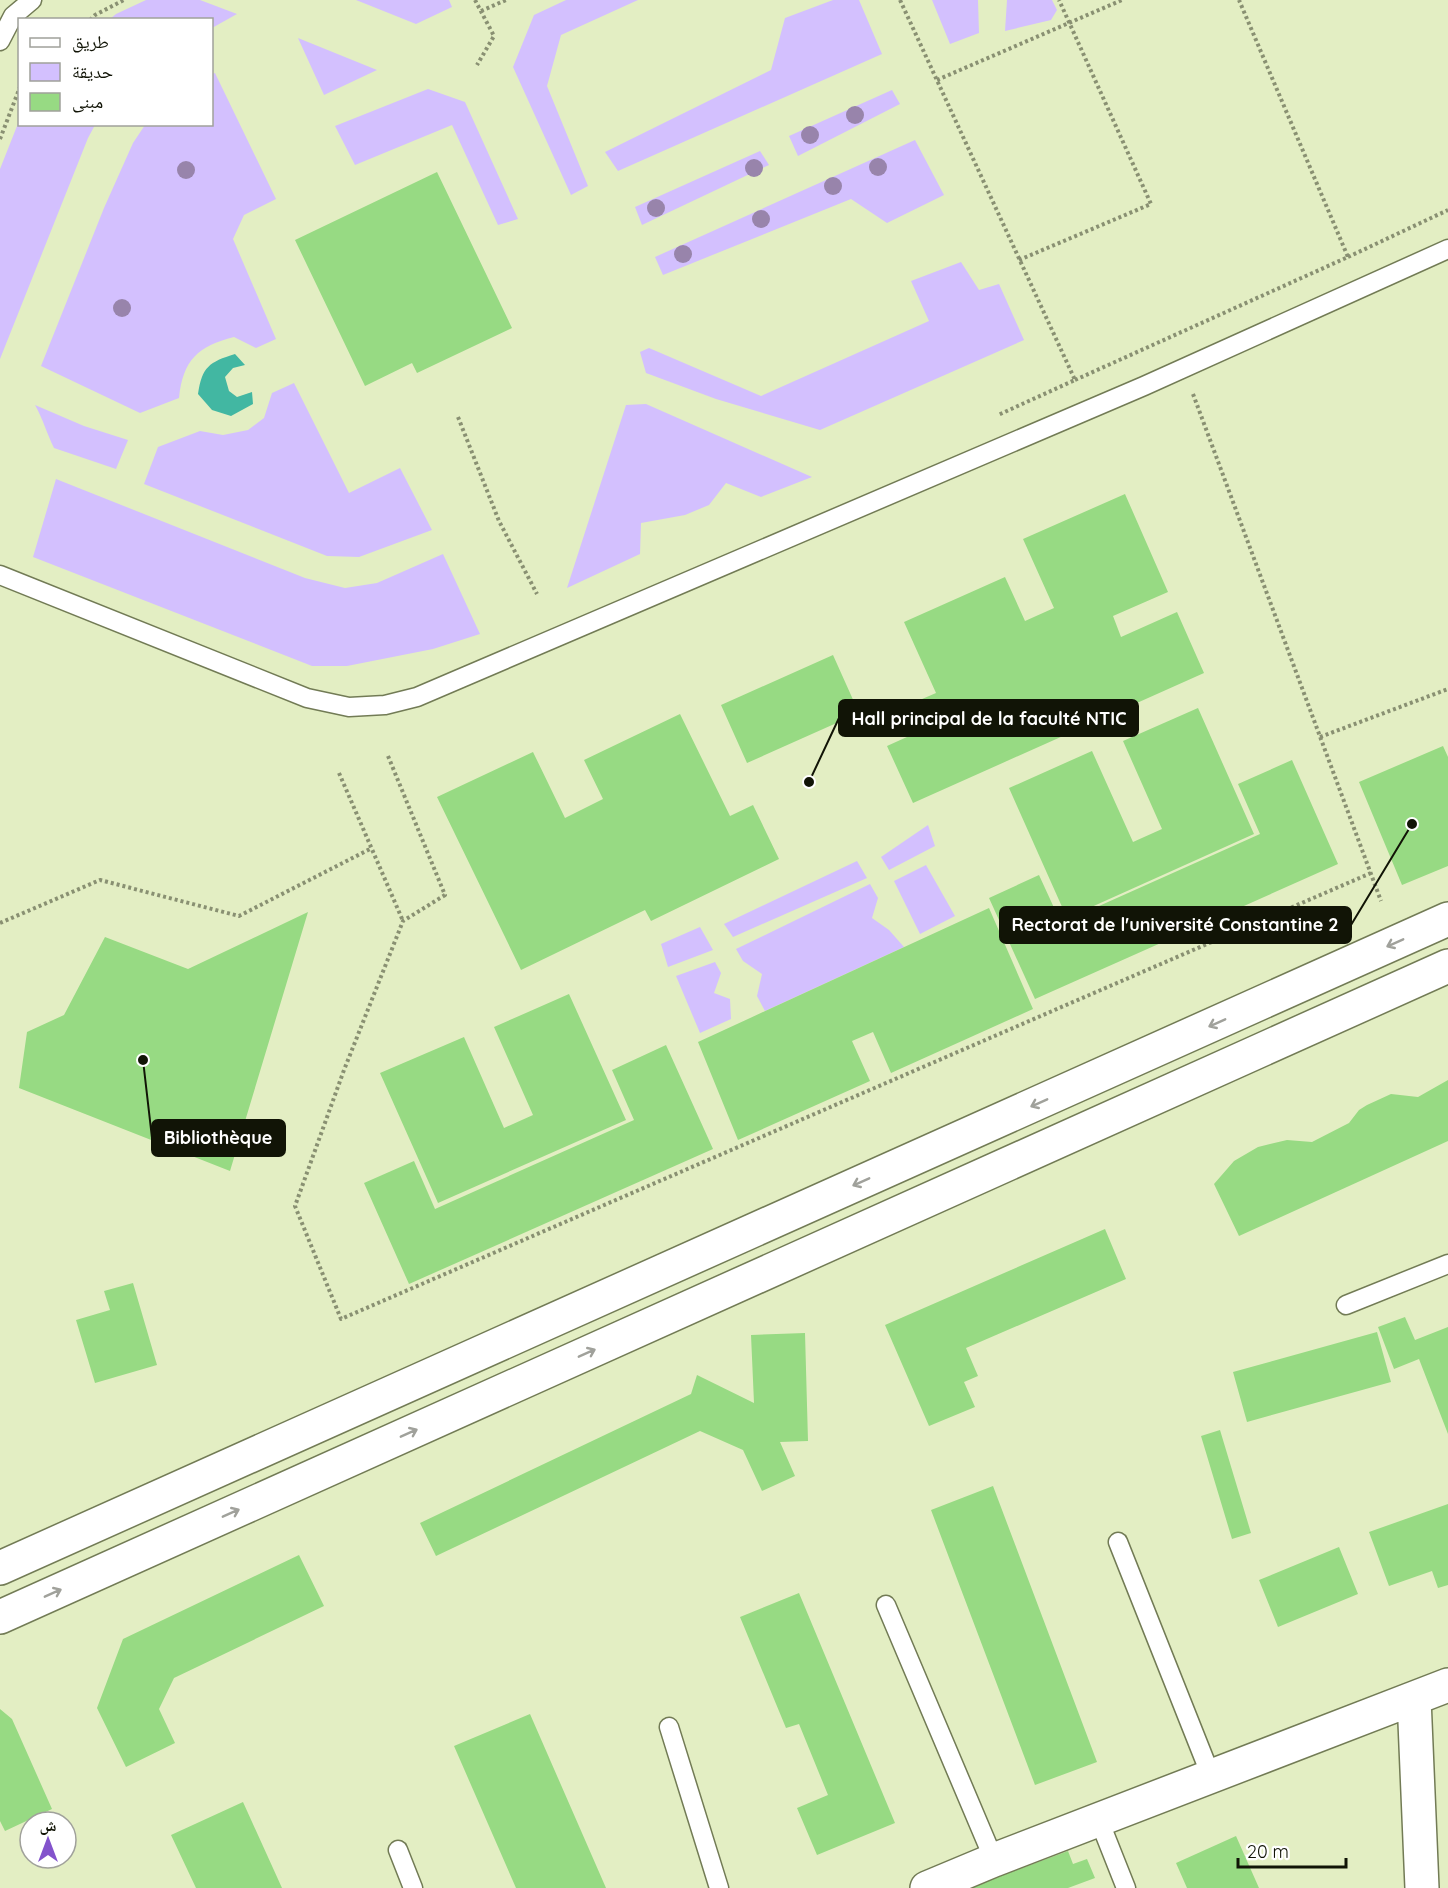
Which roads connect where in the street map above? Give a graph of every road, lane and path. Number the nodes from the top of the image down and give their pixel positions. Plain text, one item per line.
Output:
1 (32, 0) edge
2 (124, 0) edge
3 (475, 0) edge
4 (506, 0) edge
5 (900, 0) edge
6 (1059, 0) edge
7 (1122, 0) edge
8 (1239, 0) edge
9 (481, 11) junction
10 (92, 18) edge
11 (1069, 23) junction
12 (0, 41) edge
13 (477, 65) dead end
14 (937, 80) junction
15 (18, 92) edge
16 (0, 139) edge
17 (1448, 210) edge
18 (1448, 249) edge
19 (1348, 257) junction
20 (1019, 260) junction
21 (1183, 368) junction
22 (1075, 380) junction
23 (458, 417) dead end
24 (992, 418) dead end
25 (0, 576) edge
26 (537, 594) dead end
27 (1448, 690) edge
28 (1320, 737) junction
29 (388, 756) dead end
30 (339, 772) dead end
31 (372, 848) junction
32 (1371, 873) junction
33 (1381, 901) dead end
34 (1448, 919) edge
35 (403, 921) junction
36 (0, 923) edge
37 (1448, 966) edge
38 (1448, 1264) edge
39 (1346, 1305) dead end
40 (1118, 1542) dead end
41 (0, 1568) edge
42 (886, 1605) dead end
43 (0, 1617) edge
44 (1448, 1685) edge
45 (1414, 1698) junction
46 (669, 1727) dead end
47 (1211, 1776) junction
48 (1099, 1820) junction
49 (398, 1850) dead end
50 (994, 1860) junction
51 (413, 1888) edge
52 (719, 1888) edge
53 (927, 1888) edge
54 (1126, 1888) edge
55 (1422, 1888) edge

1 - 12 lane
2 - 10 path
3 - 9 path
4 - 9 path
5 - 14 path
6 - 11 path
7 - 11 path
8 - 19 path
9 - 13 path
11 - 14 path
11 - 20 path
14 - 20 path
15 - 16 path
17 - 19 path
18 - 21 lane
19 - 22 path
20 - 22 path
21 - 25 lane
21 - 28 path
22 - 24 path
23 - 26 path
27 - 28 path
28 - 32 path
29 - 35 path
30 - 31 path
31 - 35 path
31 - 36 path
32 - 33 path
32 - 35 path
34 -> 41 main road
43 -> 37 main road
38 - 39 lane
40 - 47 lane
42 - 50 lane
44 - 45 main road
45 - 47 main road
45 - 55 main road
46 - 52 lane
47 - 48 main road
48 - 50 main road
48 - 54 lane
49 - 51 lane
50 - 53 main road

